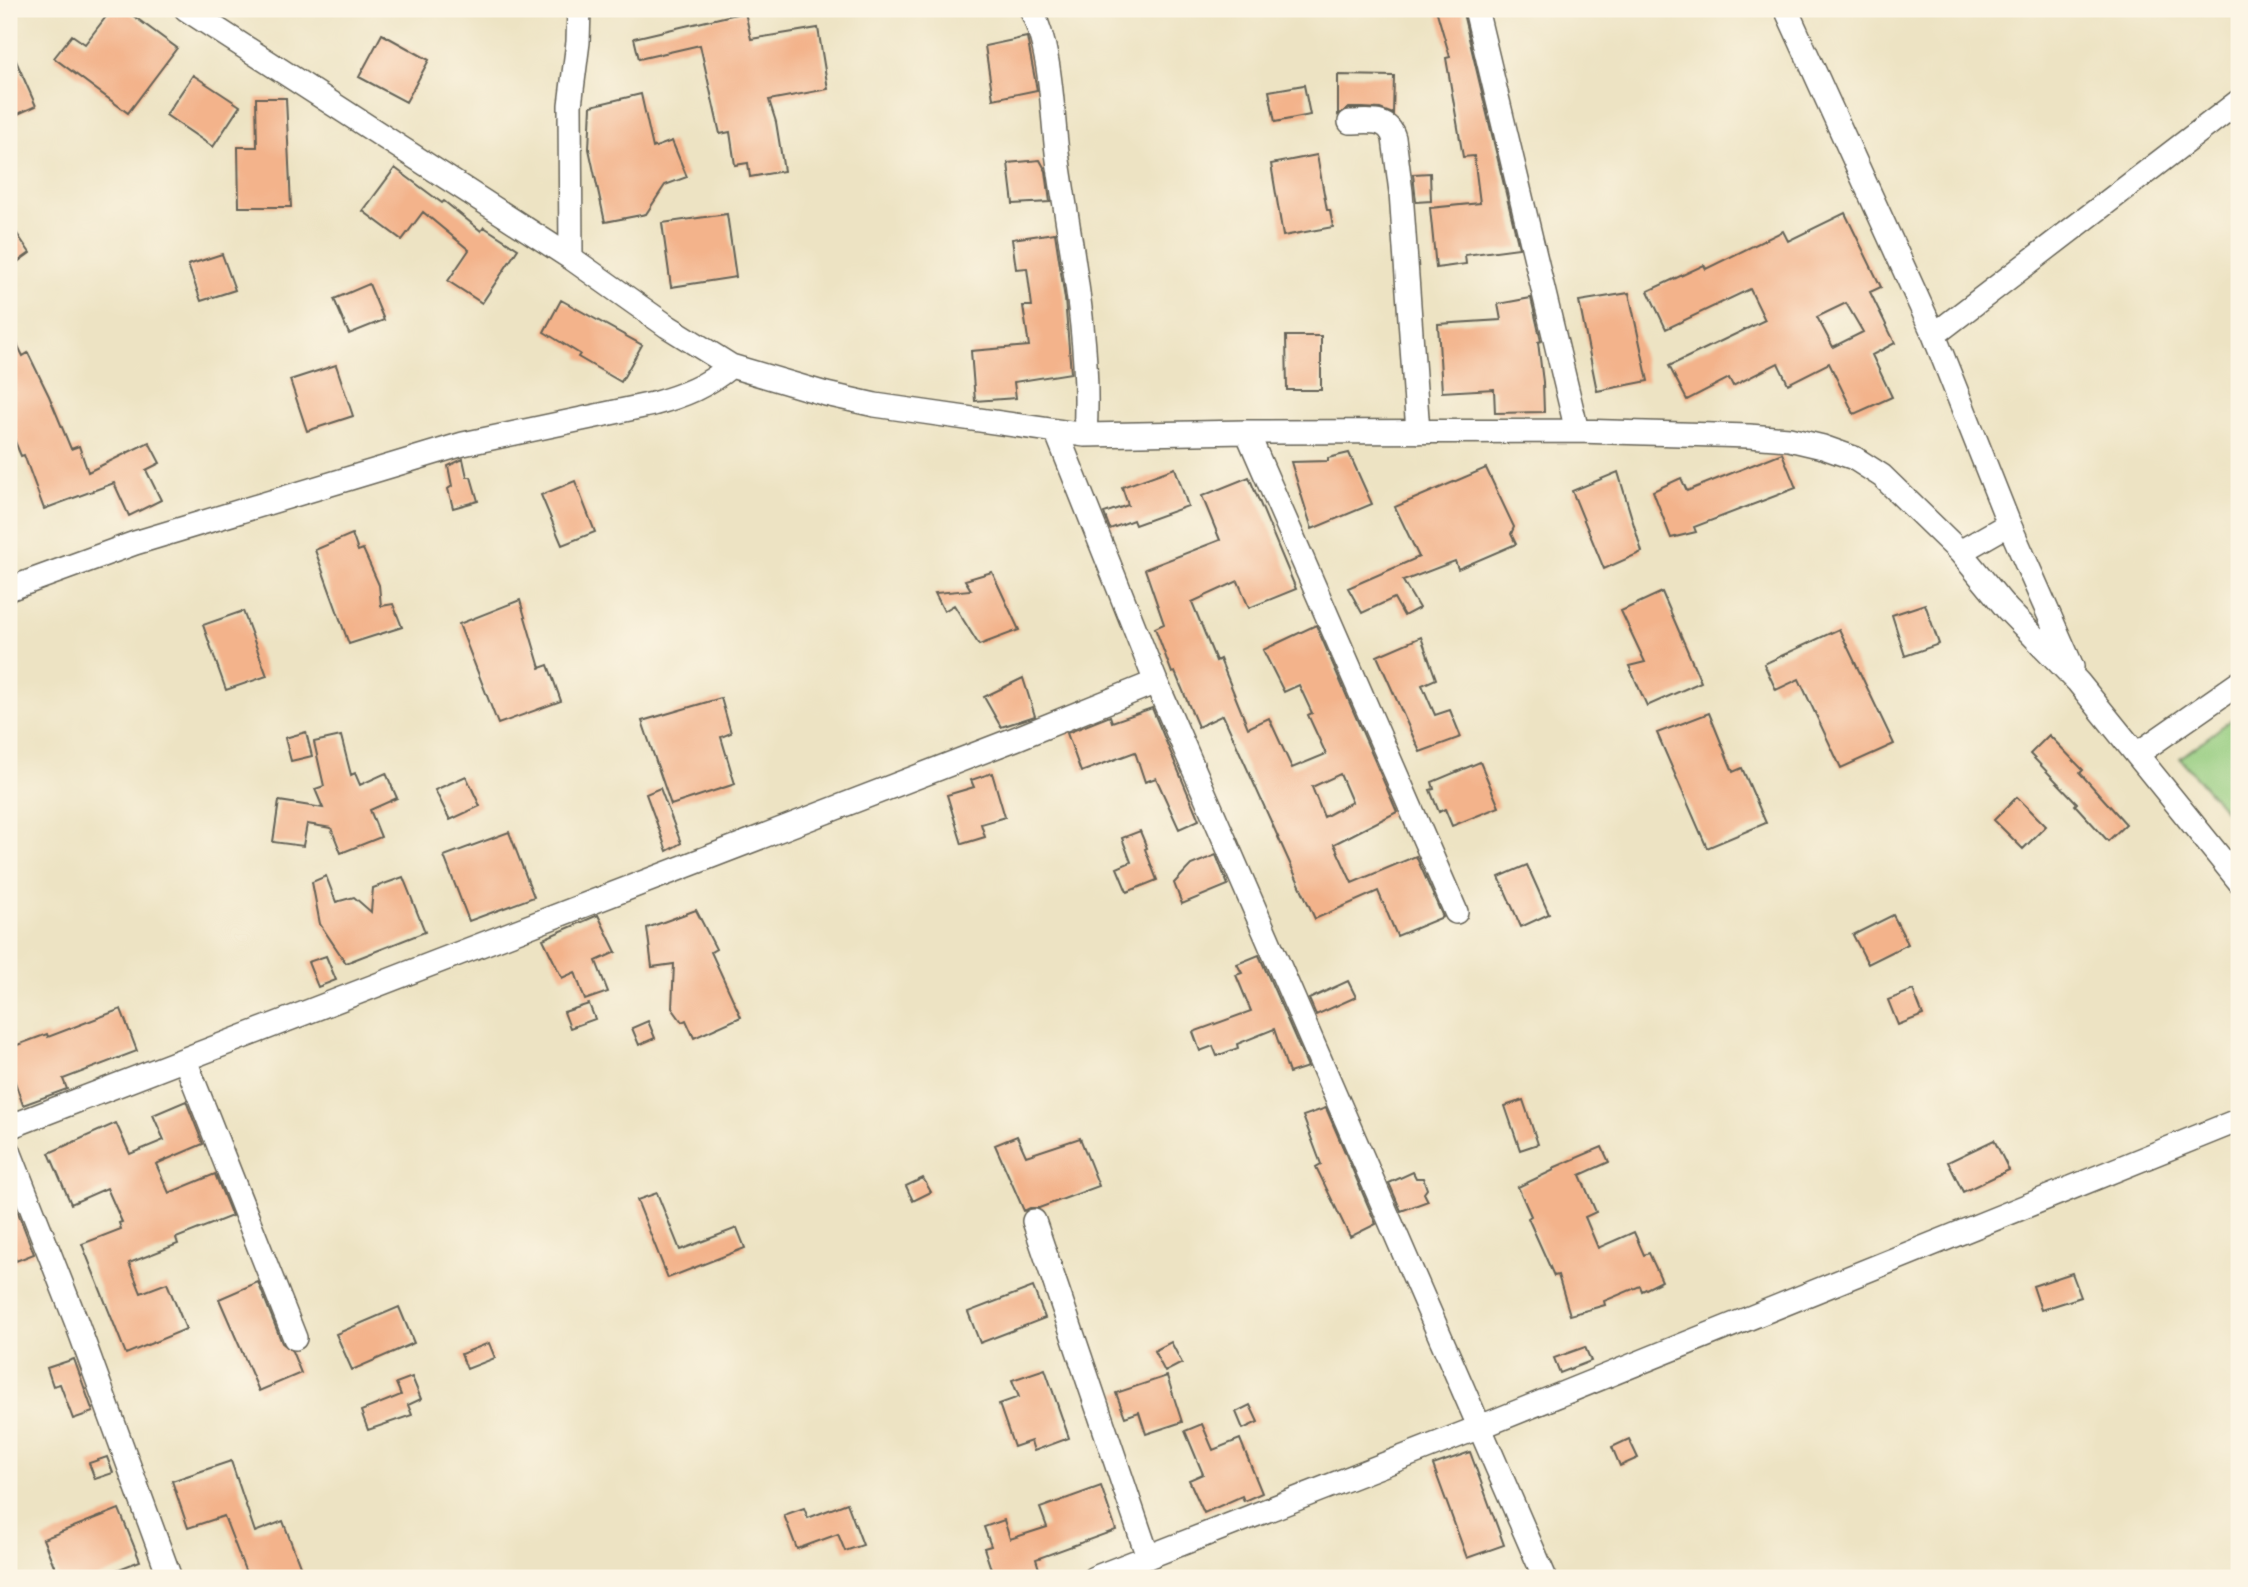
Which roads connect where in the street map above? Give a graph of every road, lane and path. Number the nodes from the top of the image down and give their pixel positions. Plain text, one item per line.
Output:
1 (186, 9) edge
2 (579, 9) edge
3 (1031, 9) edge
4 (1476, 9) edge
5 (1786, 9) edge
6 (2239, 101) edge
7 (1350, 122) dead end
8 (571, 258) junction
9 (1934, 335) junction
10 (731, 366) junction
11 (1056, 431) junction
12 (1577, 431) junction
13 (1247, 432) junction
14 (1418, 432) junction
15 (1085, 435) junction
16 (2009, 524) junction
17 (1960, 552) junction
18 (9, 589) edge
19 (1156, 682) junction
20 (2078, 682) junction
21 (2239, 683) edge
22 (2137, 754) junction
23 (2239, 881) edge
24 (1456, 912) dead end
25 (185, 1060) junction
26 (2239, 1120) edge
27 (9, 1127) edge
28 (9, 1151) edge
29 (1034, 1221) dead end
30 (295, 1338) dead end
31 (1480, 1427) junction
32 (1148, 1557) junction
33 (170, 1578) edge
34 (1094, 1578) edge
35 (1545, 1578) edge

1 - 8 street
2 - 8 street
3 - 15 street
4 - 12 street
5 - 9 street
6 - 9 street
7 - 14 street
8 - 10 street
9 - 16 street
10 - 11 street
10 - 18 street
11 - 15 street
11 - 19 street
12 - 14 street
12 - 17 street
13 - 14 street
13 - 15 street
13 - 24 street
16 - 17 street
16 - 20 street
17 - 20 street
19 - 25 street
19 - 31 street
20 - 22 street
21 - 22 street
22 - 23 street
25 - 27 street
25 - 30 street
26 - 31 street
28 - 33 street
29 - 32 street
31 - 32 street
31 - 35 street
32 - 34 street

